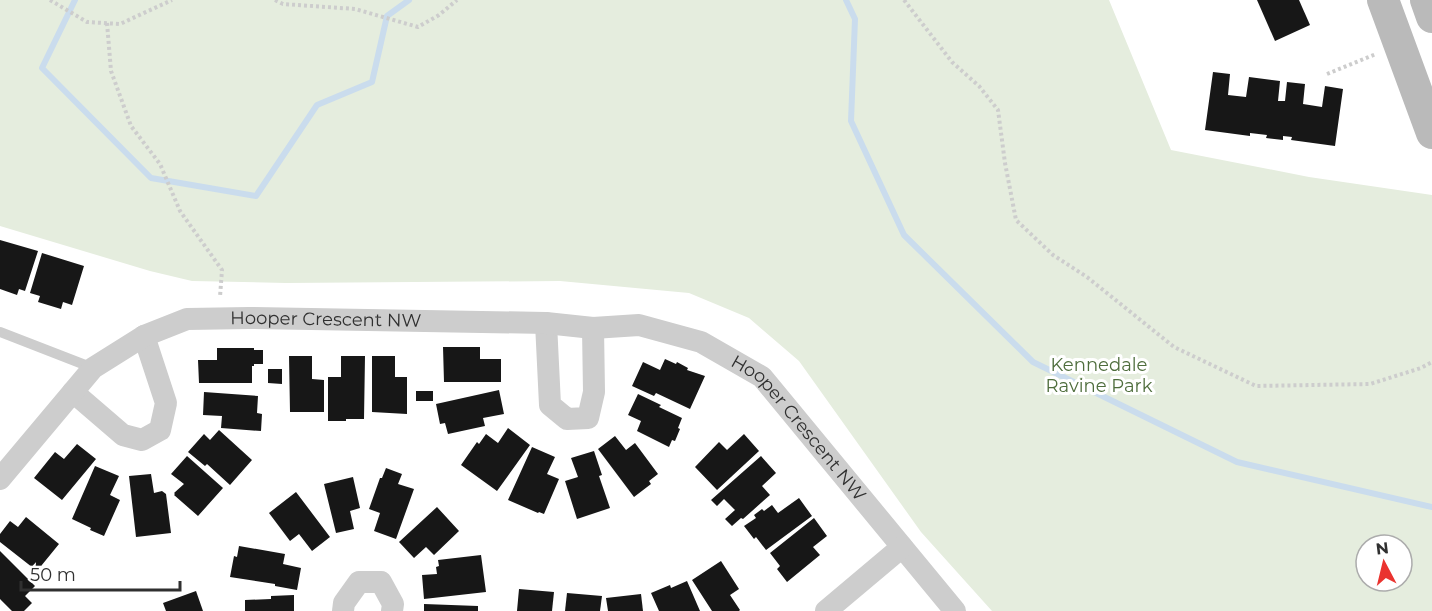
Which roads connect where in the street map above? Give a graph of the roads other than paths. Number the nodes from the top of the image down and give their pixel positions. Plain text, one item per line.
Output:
1 (1383, 0) edge
2 (1426, 0) edge
3 (1432, 17) edge
4 (1432, 133) edge
5 (546, 323) junction
6 (593, 328) junction
7 (0, 332) edge
8 (144, 336) junction
9 (93, 368) junction
10 (73, 392) junction
11 (0, 479) edge
12 (902, 548) junction
13 (342, 611) edge
14 (393, 611) edge
15 (826, 611) edge
16 (955, 611) edge

1 - 4 main road
2 - 3 main road
5 - 6 street, Hooper Crescent NW
5 - 6 street
5 - 8 street, Hooper Crescent NW
6 - 12 street, Hooper Crescent NW
7 - 9 lane
8 - 9 street, Hooper Crescent NW
8 - 10 street
9 - 10 street, Hooper Crescent NW
10 - 11 street, Hooper Crescent NW
12 - 15 street
12 - 16 street, Hooper Crescent NW
13 - 14 street

